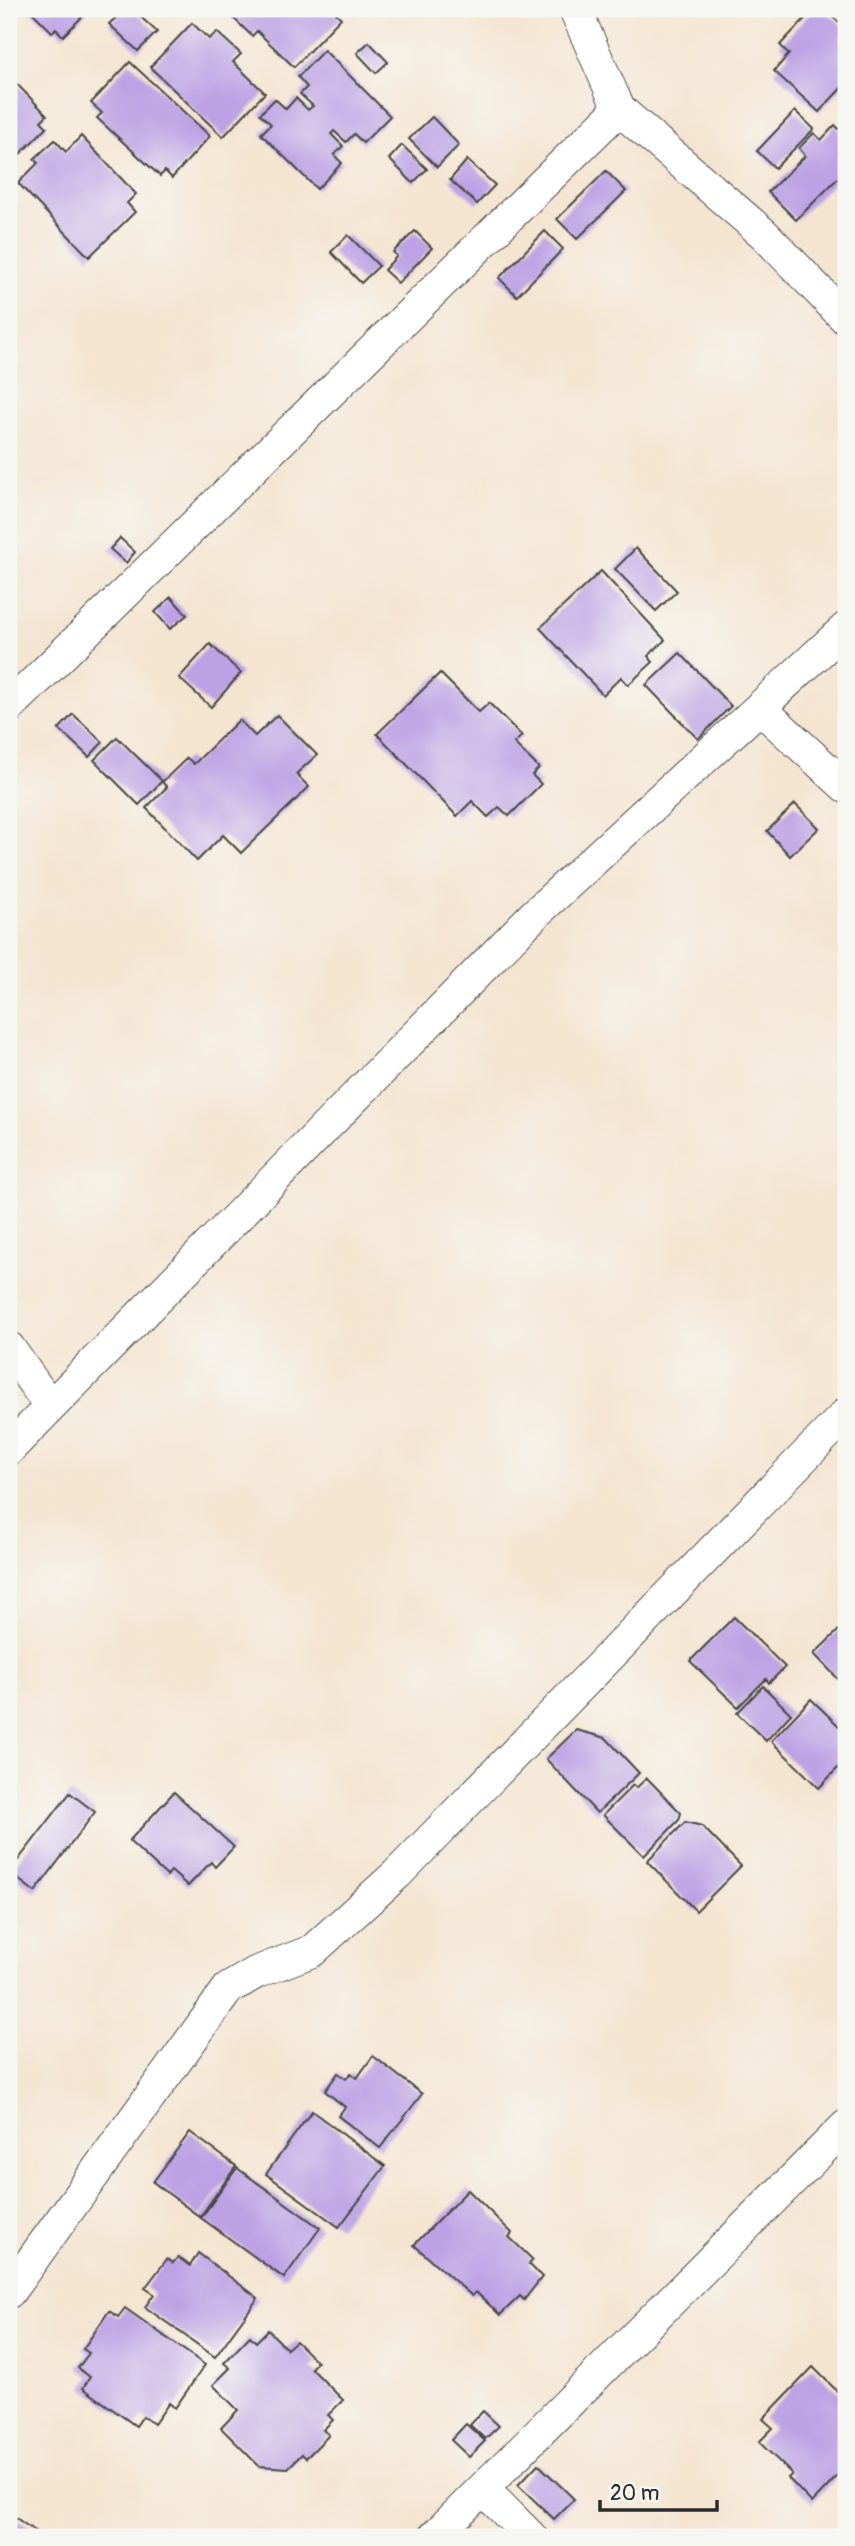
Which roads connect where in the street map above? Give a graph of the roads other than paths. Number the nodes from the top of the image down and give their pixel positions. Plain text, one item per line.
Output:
1 (575, 9) edge
2 (619, 109) junction
3 (846, 319) edge
4 (846, 628) edge
5 (9, 707) edge
6 (760, 708) junction
7 (846, 787) edge
8 (9, 1348) edge
9 (50, 1406) junction
10 (846, 1414) edge
11 (9, 1449) edge
12 (846, 2126) edge
13 (9, 2292) edge
14 (483, 2488) junction
15 (434, 2537) edge
16 (531, 2537) edge

1 - 2 street
2 - 3 street
2 - 5 street
4 - 6 street
6 - 7 street
6 - 9 street
8 - 9 street
9 - 11 street
10 - 13 street
12 - 14 street
14 - 15 street
14 - 16 street

